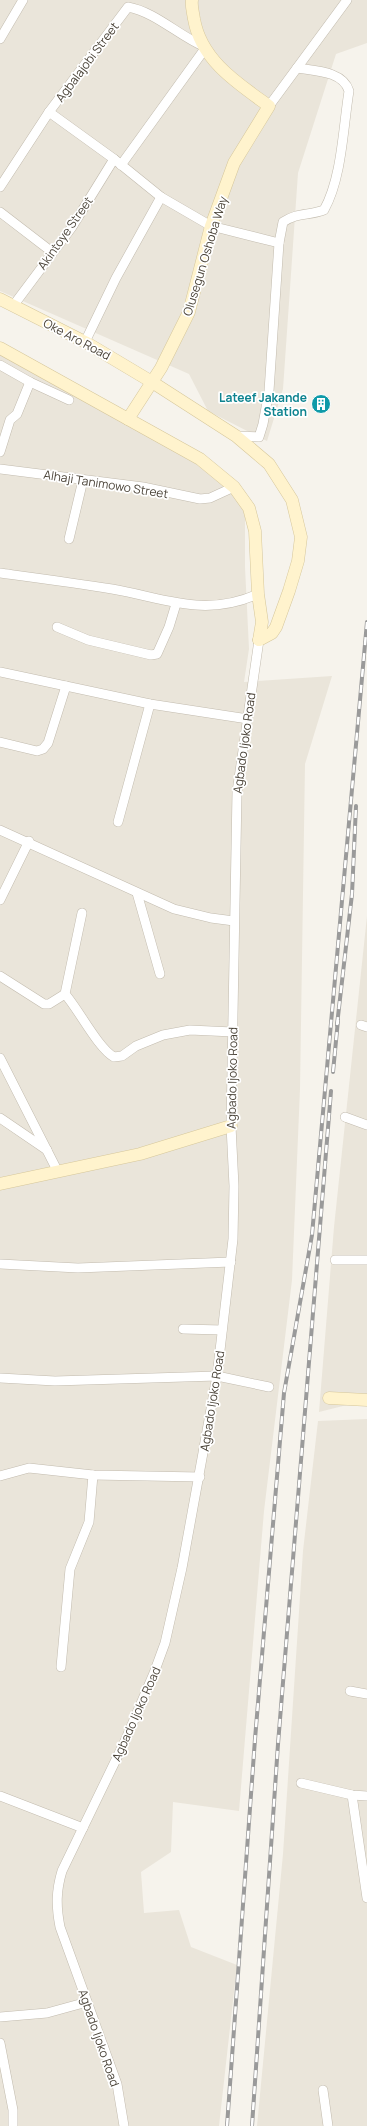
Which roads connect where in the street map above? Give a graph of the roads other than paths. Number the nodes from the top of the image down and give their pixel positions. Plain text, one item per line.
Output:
1 (23, 0) edge
2 (192, 0) edge
3 (347, 0) edge
4 (0, 40) edge
5 (204, 48) junction
6 (297, 68) junction
7 (268, 106) junction
8 (49, 112) junction
9 (117, 162) junction
10 (0, 187) edge
11 (161, 197) junction
12 (0, 212) edge
13 (211, 226) junction
14 (279, 243) junction
15 (52, 252) junction
16 (0, 299) edge
17 (13, 306) junction
18 (85, 342) junction
19 (0, 348) edge
20 (0, 365) edge
21 (30, 382) junction
22 (152, 382) junction
23 (69, 400) dead end
24 (128, 419) junction
25 (236, 436) junction
26 (0, 452) edge
27 (0, 469) edge
28 (83, 480) junction
29 (234, 488) junction
30 (69, 539) dead end
31 (0, 573) edge
32 (258, 594) junction
33 (176, 604) junction
34 (57, 628) dead end
35 (259, 640) junction
36 (0, 672) edge
37 (66, 686) junction
38 (150, 704) junction
39 (248, 719) junction
40 (0, 742) edge
41 (118, 822) dead end
42 (0, 830) edge
43 (29, 841) junction
44 (137, 894) junction
45 (0, 900) edge
46 (82, 913) dead end
47 (234, 921) junction
48 (160, 974) dead end
49 (0, 976) edge
50 (65, 994) junction
51 (233, 1032) junction
52 (0, 1058) edge
53 (345, 1117) dead end
54 (0, 1118) edge
55 (367, 1125) edge
56 (231, 1126) junction
57 (48, 1151) junction
58 (58, 1172) junction
59 (0, 1184) edge
60 (335, 1260) dead end
61 (367, 1260) edge
62 (231, 1262) junction
63 (0, 1264) edge
64 (183, 1329) dead end
65 (222, 1330) junction
66 (217, 1376) junction
67 (0, 1378) edge
68 (269, 1387) dead end
69 (329, 1398) dead end
70 (367, 1400) edge
71 (93, 1475) junction
72 (0, 1476) edge
73 (200, 1477) junction
74 (61, 1667) dead end
75 (350, 1691) dead end
76 (367, 1694) edge
77 (301, 1783) dead end
78 (352, 1795) junction
79 (0, 1796) edge
80 (367, 1796) edge
81 (83, 1828) junction
82 (367, 1898) edge
83 (87, 2002) junction
84 (0, 2017) edge
85 (0, 2043) edge
86 (323, 2090) dead end
87 (13, 2126) edge
88 (124, 2126) edge
89 (328, 2126) edge

1 - 4 street
2 - 5 main road
3 - 6 street
5 - 7 main road
5 - 8 street, Agbalajobi Street
5 - 9 street, Akintoye Street
6 - 7 street
6 - 14 street
7 - 13 main road, Olusegun Oshoba Way
8 - 9 street
8 - 10 street, Agbalajobi Street
9 - 11 street
9 - 15 street, Akintoye Street
11 - 13 street
11 - 18 street
12 - 15 street
13 - 14 street
13 - 22 main road, Olusegun Oshoba Way
14 - 25 street
15 - 17 street, Akintoye Street
16 - 17 main road, Oke Aro Road
17 - 18 main road, Oke Aro Road
18 - 22 main road, Oke Aro Road
19 - 24 main road
20 - 21 street
21 - 23 street
21 - 26 street
22 - 24 main road, Olusegun Oshoba Way
22 - 25 main road
24 - 29 main road, Agbado Ijoko Road
25 - 35 main road
27 - 28 street, Alhaji Tanimowo Street
28 - 29 street, Alhaji Tanimowo Street
28 - 30 street
29 - 32 main road, Agbado Ijoko Road
31 - 33 street
32 - 33 street
32 - 35 main road, Agbado Ijoko Road
33 - 34 street
35 - 39 street, Agbado Ijoko Road
36 - 37 street
37 - 38 street
37 - 40 street
38 - 39 street
38 - 41 street
39 - 47 street, Agbado Ijoko Road
42 - 43 street
43 - 44 street
43 - 45 street
44 - 47 street
44 - 48 street
46 - 50 street
47 - 51 street, Agbado Ijoko Road
49 - 50 street
50 - 51 street
51 - 56 street, Agbado Ijoko Road
52 - 57 street
53 - 55 street
54 - 57 street
56 - 58 main road
56 - 62 street, Agbado Ijoko Road
57 - 58 street
58 - 59 main road
60 - 61 street
62 - 63 street
62 - 65 street, Agbado Ijoko Road
64 - 65 street
65 - 66 street, Agbado Ijoko Road
66 - 67 street
66 - 68 street
66 - 73 street, Agbado Ijoko Road
69 - 70 main road
71 - 72 street
71 - 73 street
71 - 74 street
73 - 81 street, Agbado Ijoko Road
75 - 76 street
77 - 78 street
78 - 80 street
78 - 82 street
79 - 81 street
81 - 83 street, Agbado Ijoko Road
83 - 84 street
83 - 88 street, Agbado Ijoko Road
85 - 87 street
86 - 89 street

